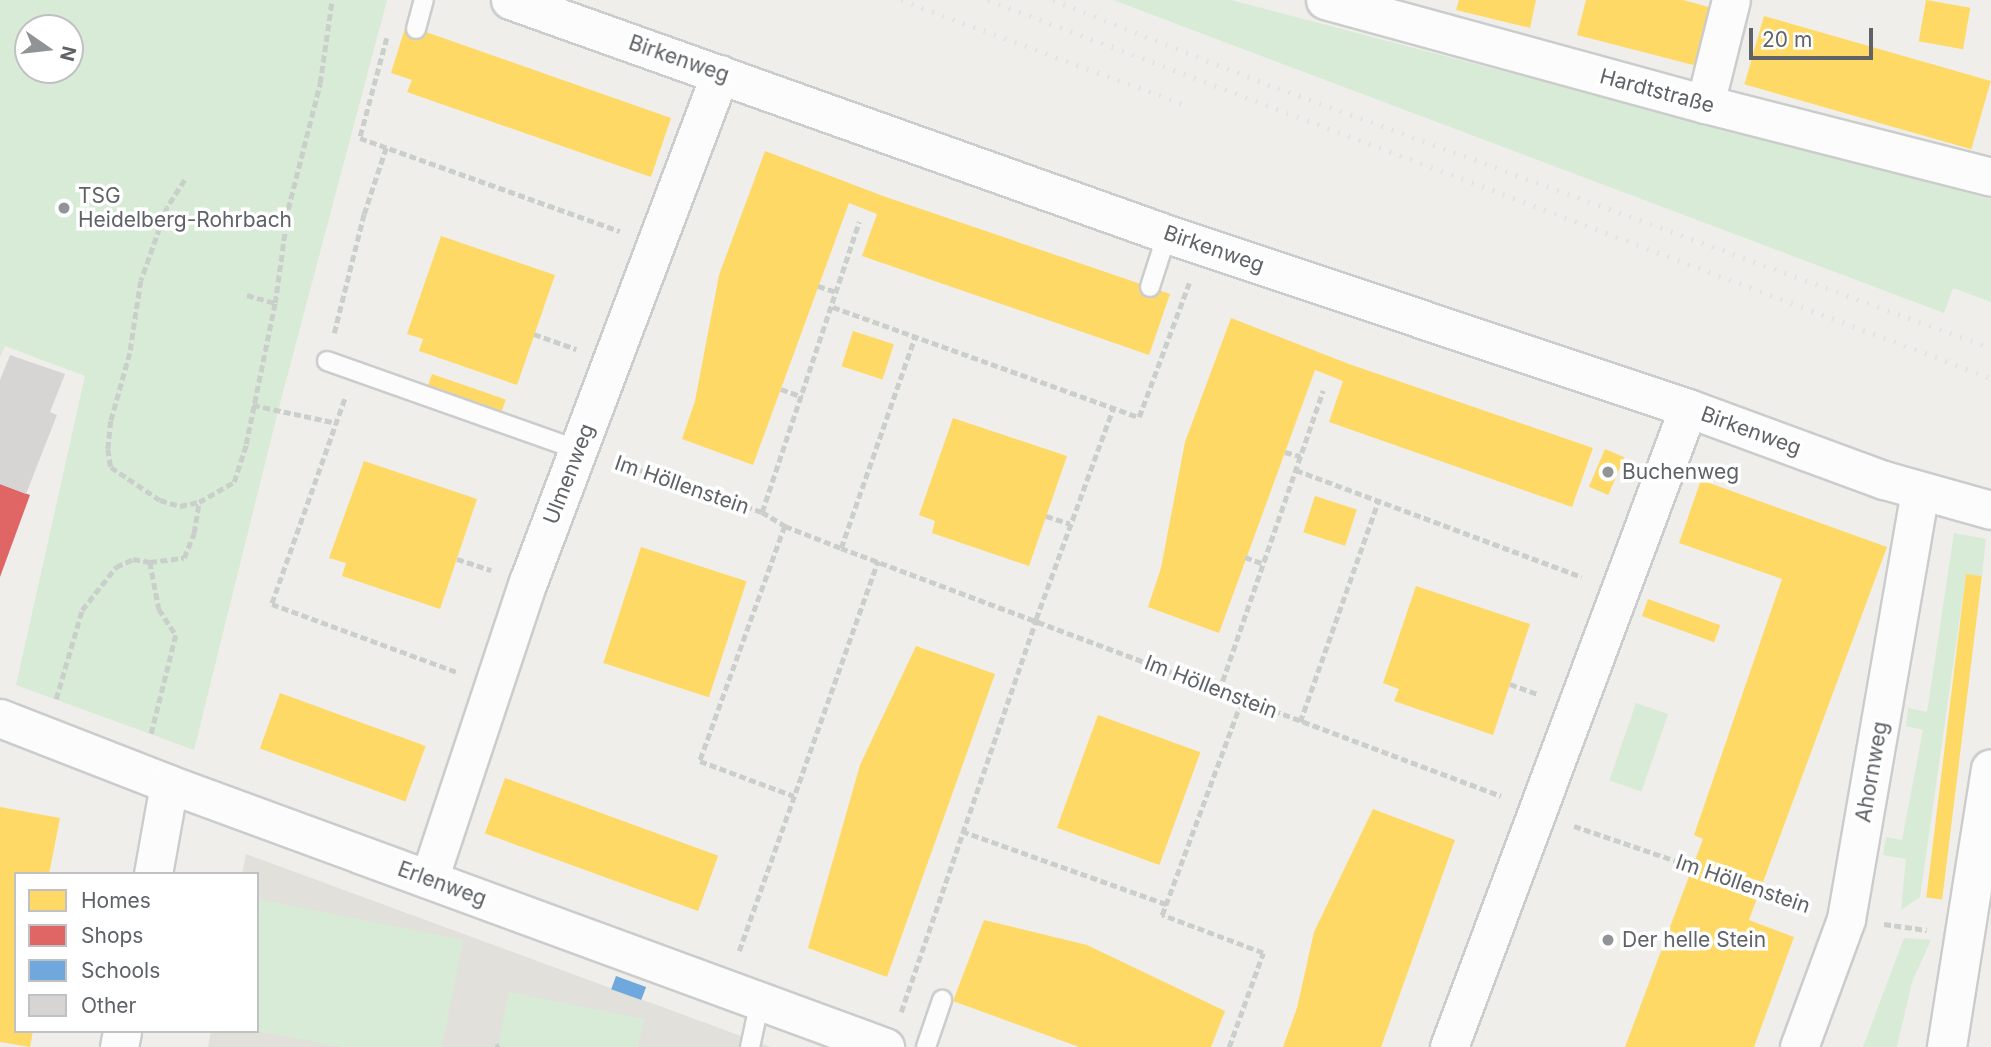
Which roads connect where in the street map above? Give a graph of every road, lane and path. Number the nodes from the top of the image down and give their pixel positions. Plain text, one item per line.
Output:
1 (332, 0) edge
2 (424, 0) edge
3 (510, 0) edge
4 (1325, 0) edge
5 (1731, 0) edge
6 (1413, 12) edge
7 (390, 25) dead end
8 (416, 29) dead end
9 (720, 74) junction
10 (1705, 104) junction
11 (386, 148) junction
12 (1991, 177) edge
13 (185, 180) dead end
14 (859, 222) dead end
15 (1167, 234) junction
16 (657, 244) junction
17 (1203, 246) junction
18 (818, 286) dead end
19 (1150, 288) dead end
20 (837, 292) junction
21 (247, 295) dead end
22 (275, 303) junction
23 (833, 307) junction
24 (915, 337) junction
25 (327, 361) joint
26 (355, 372) junction
27 (781, 389) dead end
28 (1323, 391) dead end
29 (803, 397) junction
30 (253, 405) junction
31 (1688, 408) junction
32 (1113, 409) junction
33 (337, 423) junction
34 (578, 450) junction
35 (1285, 452) dead end
36 (1300, 456) junction
37 (1296, 470) junction
38 (1920, 491) junction
39 (200, 502) junction
40 (1378, 502) junction
41 (1991, 510) edge
42 (762, 512) junction
43 (1046, 516) dead end
44 (1070, 524) junction
45 (785, 526) junction
46 (841, 548) junction
47 (1245, 557) dead end
48 (878, 561) junction
49 (150, 562) junction
50 (1264, 564) junction
51 (1619, 590) junction
52 (1035, 619) junction
53 (492, 685) junction
54 (1219, 691) junction
55 (1242, 700) junction
56 (0, 718) edge
57 (1300, 722) junction
58 (43, 735) junction
59 (1991, 769) edge
60 (153, 778) junction
61 (794, 796) junction
62 (1535, 811) junction
63 (962, 831) junction
64 (153, 872) edge
65 (429, 879) junction
66 (1166, 904) junction
67 (1846, 919) junction
68 (1900, 926) dead end
69 (1930, 931) dead end
70 (726, 988) junction
71 (760, 1000) junction
72 (942, 1000) dead end
73 (891, 1034) edge
74 (750, 1047) edge
75 (926, 1047) edge
76 (1229, 1047) edge
77 (1449, 1047) edge
78 (1799, 1047) edge
79 (1947, 1047) edge

1 - 22 path
2 - 8 lane
3 - 9 street, Birkenweg
4 - 6 street, Hardtstraße
5 - 10 street
6 - 10 street, Hardtstraße
7 - 11 path
9 - 15 street, Birkenweg
9 - 16 street, Ulmenweg
10 - 12 street, Hardtstraße
11 - 16 path
11 - 25 path
13 - 39 path
14 - 20 path
15 - 17 street, Birkenweg
15 - 19 lane
16 - 34 street, Ulmenweg
17 - 31 street, Birkenweg
17 - 32 path
18 - 20 path
20 - 23 path
21 - 22 path
22 - 30 path
23 - 24 path
23 - 29 path
24 - 32 path
24 - 46 path
25 - 26 lane
26 - 33 path
26 - 34 lane
27 - 29 path
28 - 36 path
29 - 42 path
30 - 33 path
30 - 39 path
31 - 38 street, Birkenweg
31 - 51 street
32 - 44 path
33 - 53 path
34 - 42 path, Im Höllenstein
34 - 53 street, Ulmenweg
35 - 36 path
36 - 37 path
37 - 40 path
37 - 50 path
38 - 41 street, Birkenweg
38 - 67 street, Ahornweg
39 - 49 path
40 - 51 path
40 - 57 path
42 - 45 path, Im Höllenstein
43 - 44 path
44 - 52 path
45 - 46 path, Im Höllenstein
45 - 61 path
46 - 48 path, Im Höllenstein
47 - 50 path
48 - 52 path, Im Höllenstein
48 - 61 path
49 - 58 path
49 - 60 path
50 - 54 path
51 - 62 street
52 - 54 path, Im Höllenstein
52 - 63 path
53 - 65 street, Ulmenweg
54 - 55 path, Im Höllenstein
55 - 57 path, Im Höllenstein
55 - 66 path
56 - 58 street, Erlenweg
57 - 62 path, Im Höllenstein
58 - 60 street, Erlenweg
59 - 79 street
60 - 64 street
60 - 65 street, Erlenweg
61 - 70 path
62 - 67 path, Im Höllenstein
62 - 77 street
63 - 66 path
63 - 73 path
65 - 70 street, Erlenweg
66 - 76 path
67 - 78 street, Ahornweg
68 - 69 path
70 - 71 street, Erlenweg
71 - 73 street, Erlenweg
71 - 74 lane
72 - 75 lane

